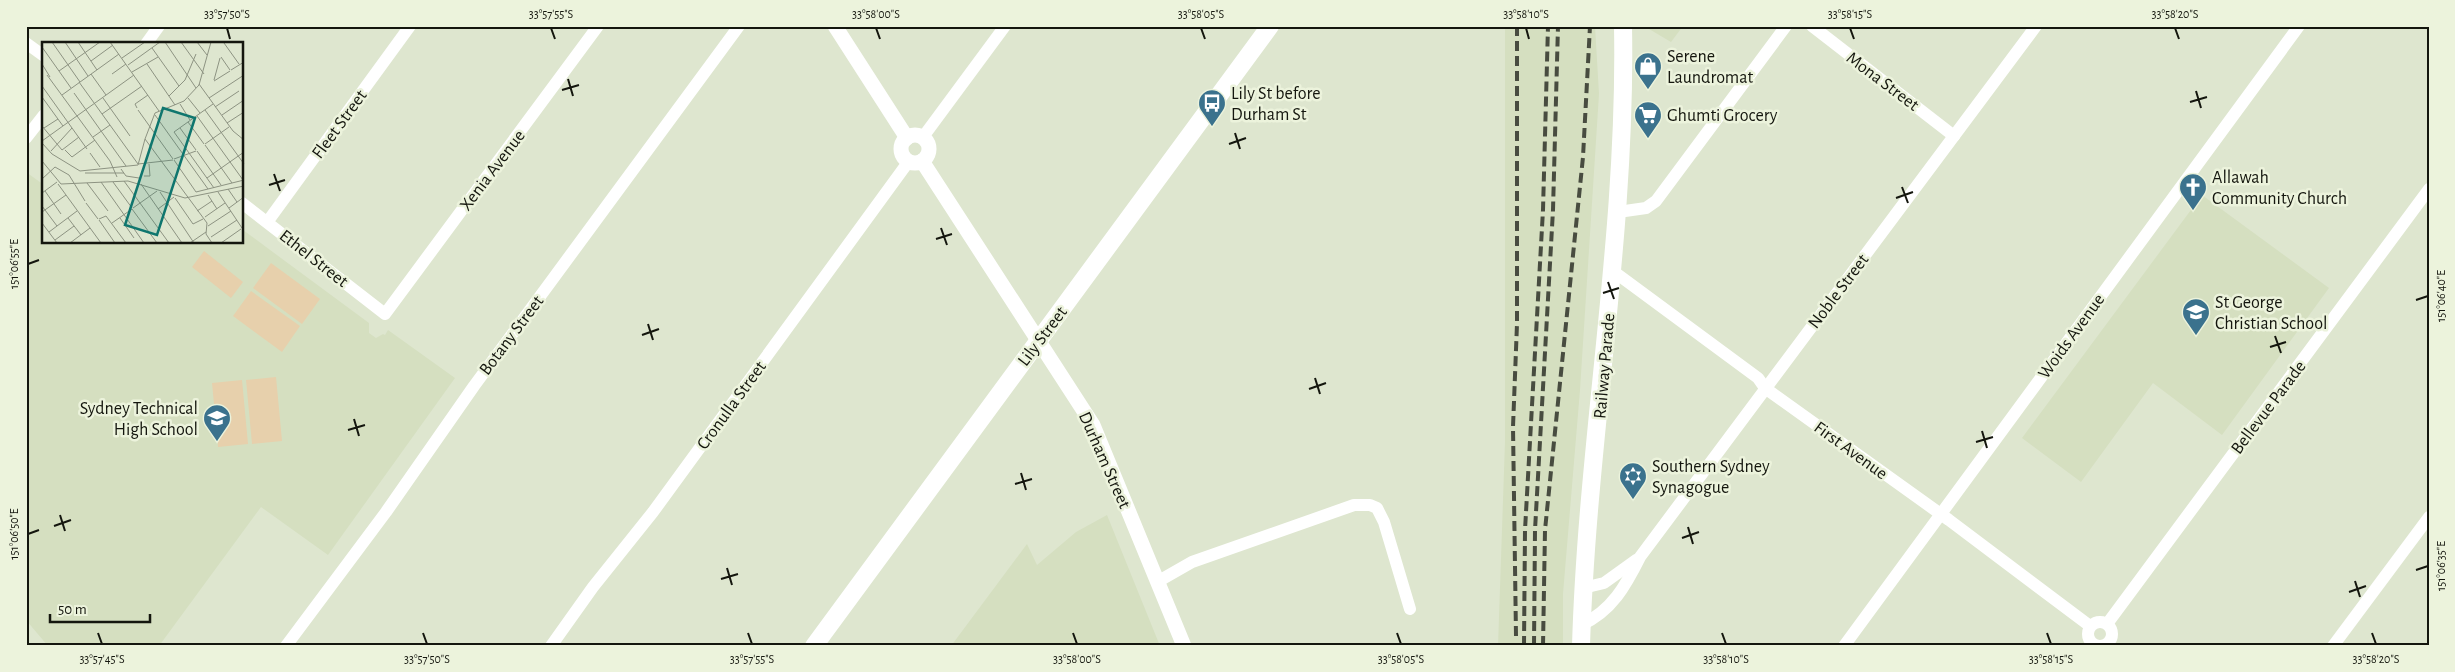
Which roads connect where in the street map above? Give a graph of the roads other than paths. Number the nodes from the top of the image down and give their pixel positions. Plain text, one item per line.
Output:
1 (158, 26) edge
2 (410, 26) edge
3 (598, 26) edge
4 (739, 26) edge
5 (835, 26) edge
6 (1005, 26) edge
7 (1270, 26) edge
8 (1623, 26) edge
9 (1786, 26) edge
10 (1812, 26) edge
11 (2036, 26) edge
12 (2299, 26) edge
13 (147, 42) edge
14 (26, 43) edge
15 (42, 55) edge
16 (42, 118) edge
17 (1954, 136) junction
18 (915, 137) junction
19 (26, 138) edge
20 (916, 161) junction
21 (2429, 189) edge
22 (244, 204) edge
23 (1618, 212) junction
24 (268, 222) junction
25 (1613, 272) junction
26 (385, 314) joint
27 (1039, 341) junction
28 (1765, 388) junction
29 (1941, 514) junction
30 (2429, 517) edge
31 (1640, 556) junction
32 (1158, 582) junction
33 (1583, 588) junction
34 (1410, 609) dead end
35 (1581, 624) junction
36 (2107, 624) junction
37 (2090, 626) junction
38 (2113, 643) edge
39 (2091, 644) edge
40 (286, 646) edge
41 (550, 646) edge
42 (814, 646) edge
43 (1184, 646) edge
44 (1581, 646) edge
45 (1844, 646) edge
46 (2333, 646) edge

1 - 13 street
2 - 24 street, Fleet Street
3 - 26 street, Xenia Avenue
4 - 40 street, Botany Street
5 - 18 street
6 - 18 street
7 - 27 main road, Lily Street
8 - 23 main road, Railway Parade
9 - 23 street
10 - 17 street, Mona Street
11 - 17 street, Noble Street
12 - 29 street, Woids Avenue
14 - 15 street
16 - 19 street
17 - 28 street, Noble Street
18 - 20 street
18 - 20 street
20 - 27 street, Durham Street
20 - 41 street, Cronulla Street
21 - 36 street, Bellevue Parade
22 - 24 street, Ethel Street
23 - 25 main road, Railway Parade
24 - 26 street, Ethel Street
25 - 28 street, First Avenue
25 - 33 main road, Railway Parade
27 - 32 street, Durham Street
27 - 42 main road, Lily Street
28 - 29 street, First Avenue
28 - 31 street, Noble Street
29 - 37 street, First Avenue
29 - 45 street, Woids Avenue
30 - 46 street
31 - 33 street, Noble Street
31 - 35 street, Noble Street
32 - 34 street
32 - 43 street, Durham Street
33 - 35 main road, Railway Parade
35 - 44 main road, Railway Parade
36 - 37 street
36 - 38 street
37 - 39 street
38 - 39 street

